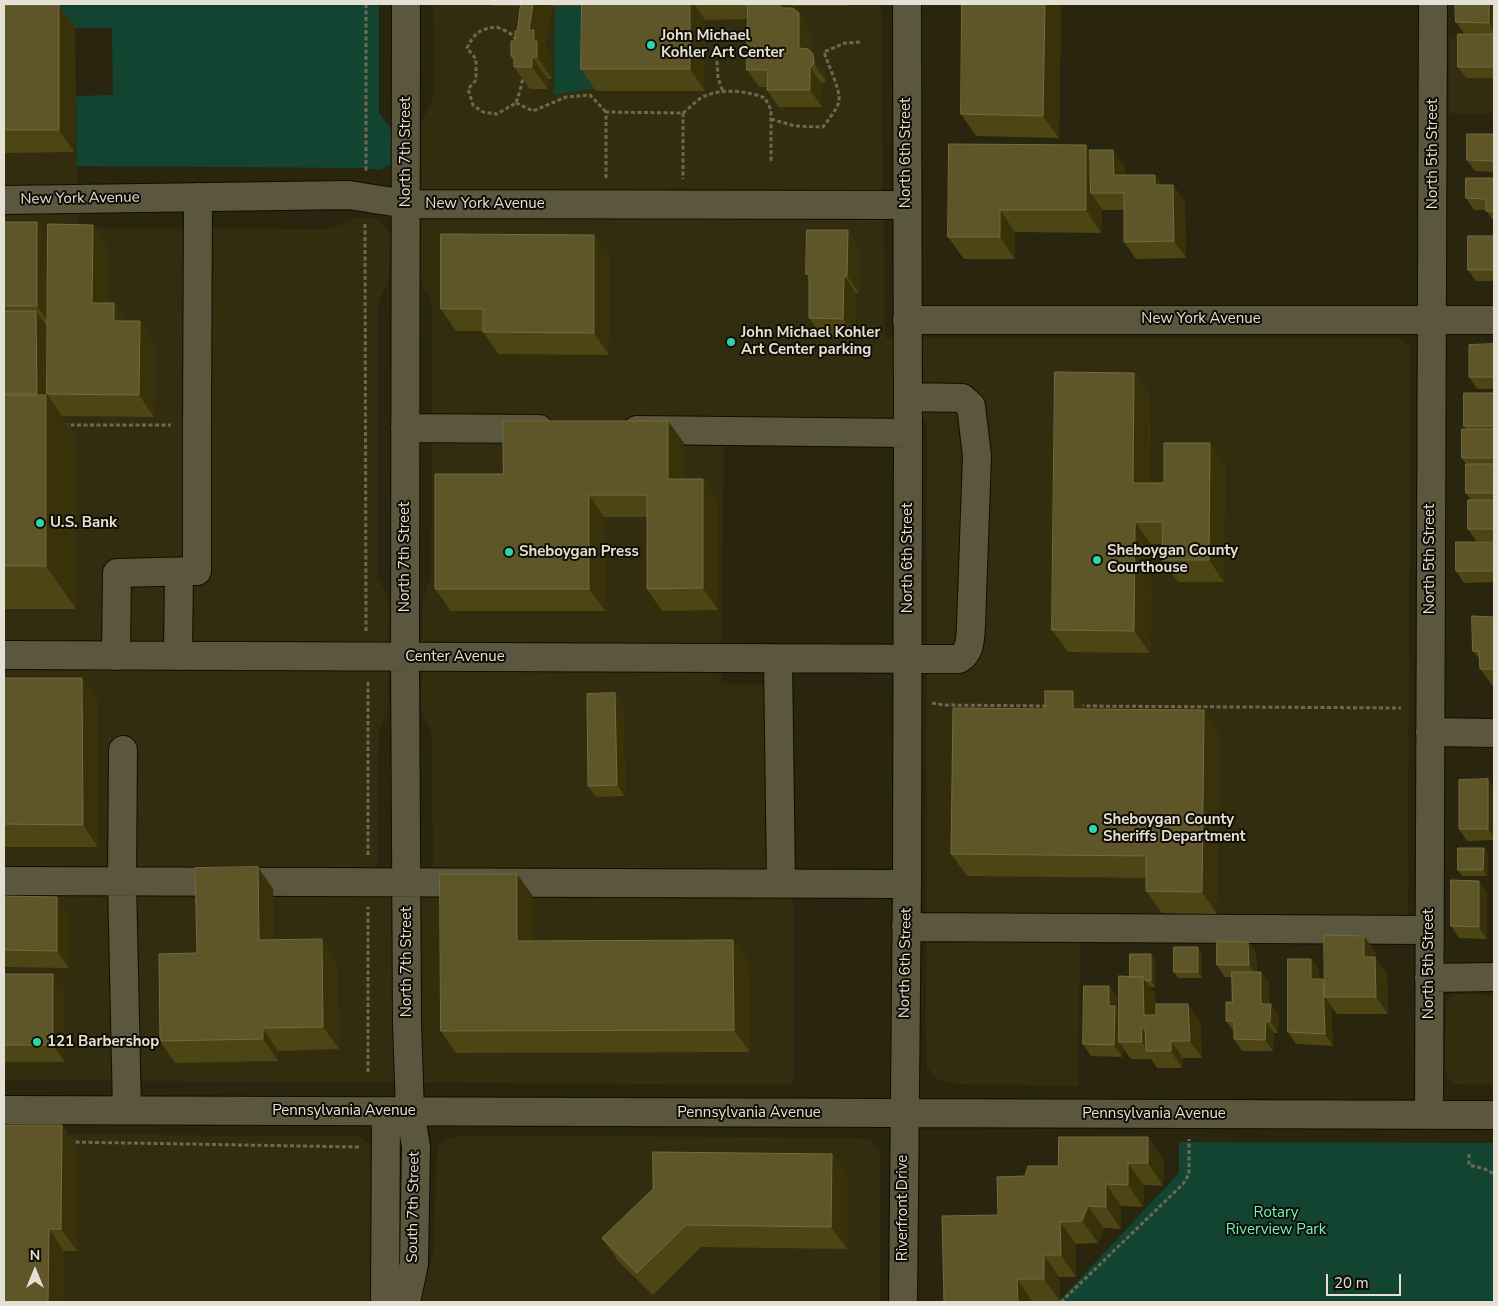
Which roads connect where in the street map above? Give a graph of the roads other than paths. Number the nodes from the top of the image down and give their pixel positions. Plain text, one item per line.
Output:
1 (406, 4) edge
2 (906, 4) edge
3 (1433, 4) edge
4 (198, 197) junction
5 (4, 200) edge
6 (406, 204) junction
7 (906, 205) junction
8 (907, 320) junction
9 (1432, 320) junction
10 (1494, 320) edge
11 (908, 397) junction
12 (405, 428) junction
13 (562, 430) edge
14 (611, 430) edge
15 (908, 434) junction
16 (179, 572) junction
17 (4, 655) edge
18 (116, 656) junction
19 (178, 656) junction
20 (405, 657) junction
21 (778, 659) junction
22 (907, 660) junction
23 (1430, 732) junction
24 (1494, 733) edge
25 (123, 750) dead end
26 (4, 881) edge
27 (122, 882) junction
28 (407, 883) junction
29 (781, 884) junction
30 (907, 884) junction
31 (906, 927) junction
32 (1429, 930) junction
33 (1494, 977) edge
34 (1429, 978) junction
35 (4, 1110) edge
36 (127, 1110) junction
37 (398, 1111) junction
38 (904, 1113) junction
39 (1429, 1114) junction
40 (1494, 1115) edge
41 (384, 1302) edge
42 (406, 1302) edge
43 (903, 1302) edge

1 - 6 street, North 7th Street
2 - 7 street, North 6th Street
3 - 9 street, North 5th Street
4 - 5 street, New York Avenue
4 - 6 street, New York Avenue
4 - 16 street
6 - 7 street, New York Avenue
6 - 12 street, North 7th Street
7 - 8 street, North 6th Street
8 - 9 street, New York Avenue
8 - 11 street, North 6th Street
9 - 10 street, New York Avenue
9 - 23 street, North 5th Street
11 - 15 street, North 6th Street
11 - 22 street, Center Avenue
12 - 13 street
12 - 20 street, North 7th Street
14 - 15 street
15 - 22 street, North 6th Street
16 - 18 street
16 - 19 street
17 - 18 street, Center Avenue
18 - 19 street, Center Avenue
19 - 20 street, Center Avenue
20 - 21 street, Center Avenue
20 - 28 street, North 7th Street
21 - 22 street, Center Avenue
21 - 29 street
22 - 30 street, North 6th Street
23 - 24 street
23 - 32 street, North 5th Street
25 - 27 street
26 - 27 street
27 - 28 street
27 - 36 street
28 - 29 street
28 - 37 street, North 7th Street
29 - 30 street
30 - 31 street, North 6th Street
31 - 32 street
31 - 38 street, North 6th Street
32 - 34 street, North 5th Street
33 - 34 street
34 - 39 street, North 5th Street
35 - 36 street, Pennsylvania Avenue
36 - 37 street, Pennsylvania Avenue
37 - 38 street, Pennsylvania Avenue
37 - 41 street, South 7th Street
37 - 42 street, South 7th Street
38 - 39 street, Pennsylvania Avenue
38 - 43 street, Riverfront Drive
39 - 40 street, Pennsylvania Avenue

